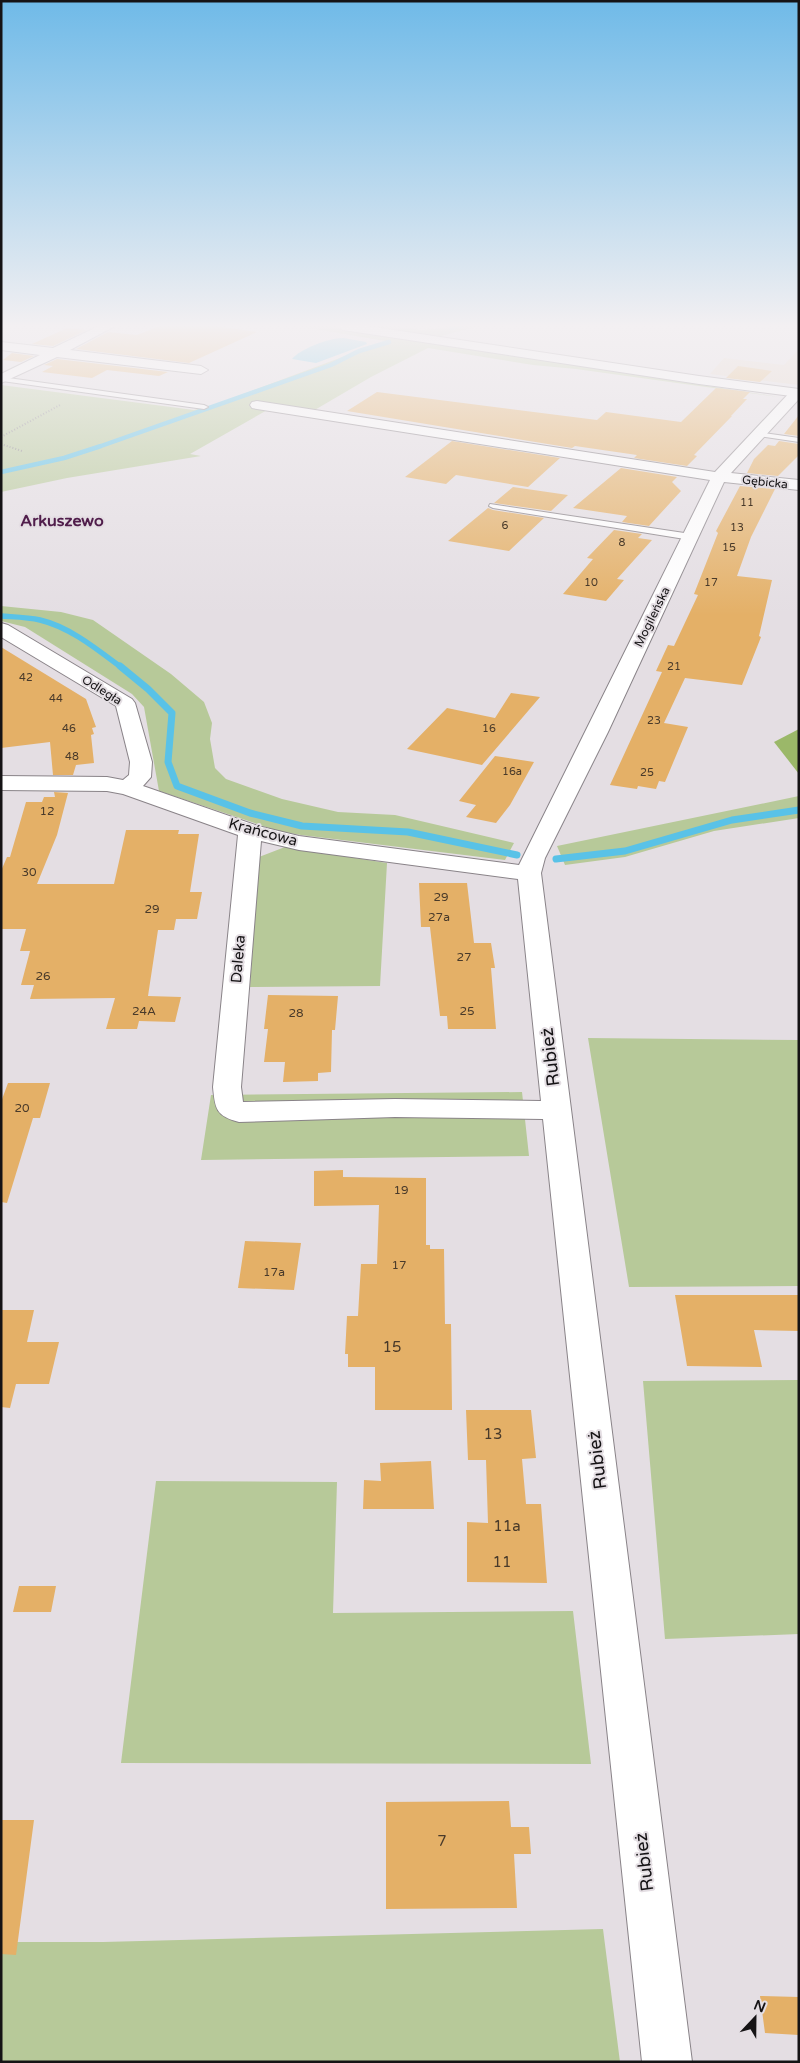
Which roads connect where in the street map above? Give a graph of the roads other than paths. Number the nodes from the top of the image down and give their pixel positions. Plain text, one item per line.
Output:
1 (368, 422) edge
2 (770, 422) edge
3 (759, 434) junction
4 (799, 440) edge
5 (719, 477) junction
6 (799, 486) edge
7 (493, 506) dead end
8 (691, 537) junction
9 (1, 629) edge
10 (1, 783) edge
11 (128, 788) junction
12 (250, 831) junction
13 (531, 866) junction
14 (556, 1110) junction
15 (667, 2062) edge

1 - 5 street, Gębicka
2 - 3 street, Mogileńska
3 - 4 lane
3 - 5 street, Mogileńska
5 - 6 street, Gębicka
5 - 8 street, Mogileńska
7 - 8 lane
8 - 13 street, Mogileńska
9 - 11 street, Odległa
10 - 11 street, Krańcowa
11 - 12 street, Krańcowa
12 - 13 street, Krańcowa
12 - 14 street, Daleka
13 - 14 street, Rubież
14 - 15 street, Rubież

